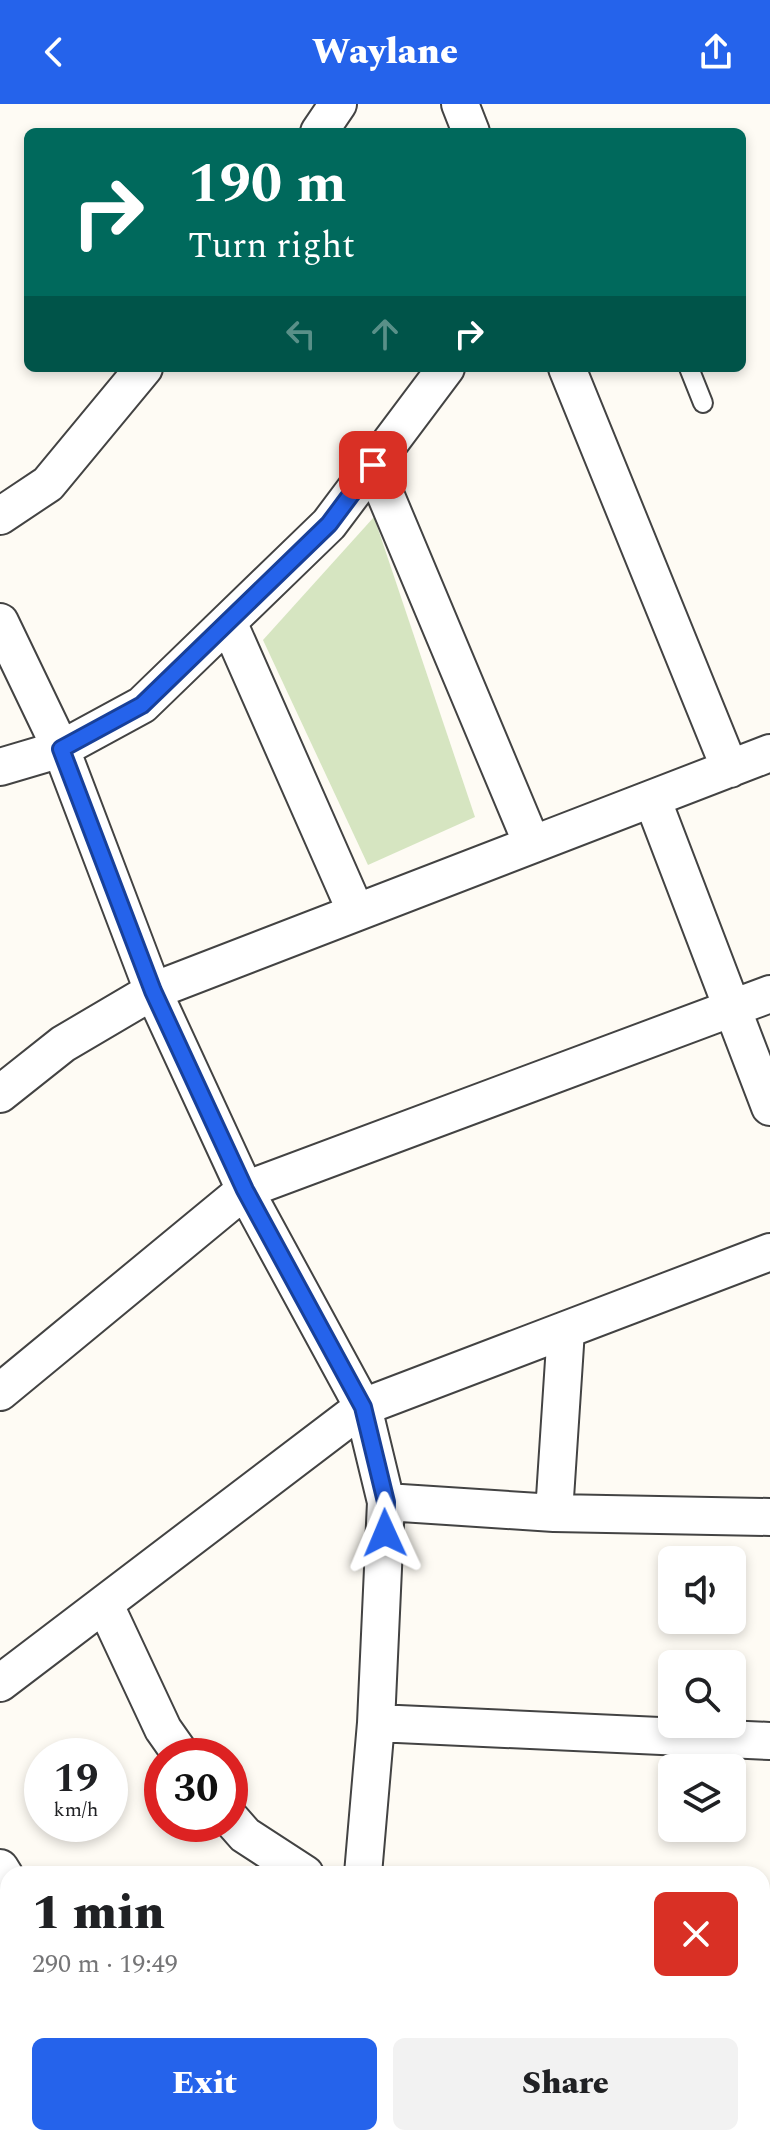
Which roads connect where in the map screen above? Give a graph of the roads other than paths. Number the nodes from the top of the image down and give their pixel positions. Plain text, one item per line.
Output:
1 (338, 104) edge
2 (460, 104) edge
3 (322, 128) edge
4 (469, 128) edge
5 (141, 372) edge
6 (443, 372) edge
7 (569, 372) edge
8 (691, 372) edge
9 (703, 403) dead end
10 (373, 465) junction
11 (0, 516) edge
12 (0, 622) edge
13 (229, 624) junction
14 (61, 749) junction
15 (770, 753) edge
16 (0, 767) edge
17 (730, 769) junction
18 (653, 801) junction
19 (532, 844) junction
20 (356, 912) junction
21 (153, 991) junction
22 (770, 994) edge
23 (731, 1010) junction
24 (0, 1094) edge
25 (770, 1107) edge
26 (245, 1190) junction
27 (770, 1252) edge
28 (566, 1330) junction
29 (0, 1392) edge
30 (363, 1407) junction
31 (386, 1502) junction
32 (554, 1513) junction
33 (770, 1517) edge
34 (105, 1605) junction
35 (0, 1683) edge
36 (376, 1723) junction
37 (169, 1738) edge
38 (770, 1741) edge
39 (248, 1837) edge
40 (293, 1866) edge
41 (364, 1866) edge

1 - 3 street
2 - 4 street
5 - 11 street
6 - 10 street
7 - 17 street
8 - 9 lane
10 - 13 street
10 - 19 street
12 - 14 street
13 - 14 street
13 - 20 street
14 - 16 street
14 - 21 street
15 - 17 street
17 - 18 street
18 - 19 street
18 - 23 street
19 - 20 street
20 - 21 street
21 - 24 street
21 - 26 street
22 - 23 street
23 - 25 street
23 - 26 street
26 - 29 street
26 - 30 street
27 - 28 street
28 - 30 street
28 - 32 street
30 - 31 street
30 - 34 street
31 - 32 street
31 - 36 street
32 - 33 street
34 - 35 street
34 - 37 street
36 - 38 street
36 - 41 street
39 - 40 street

